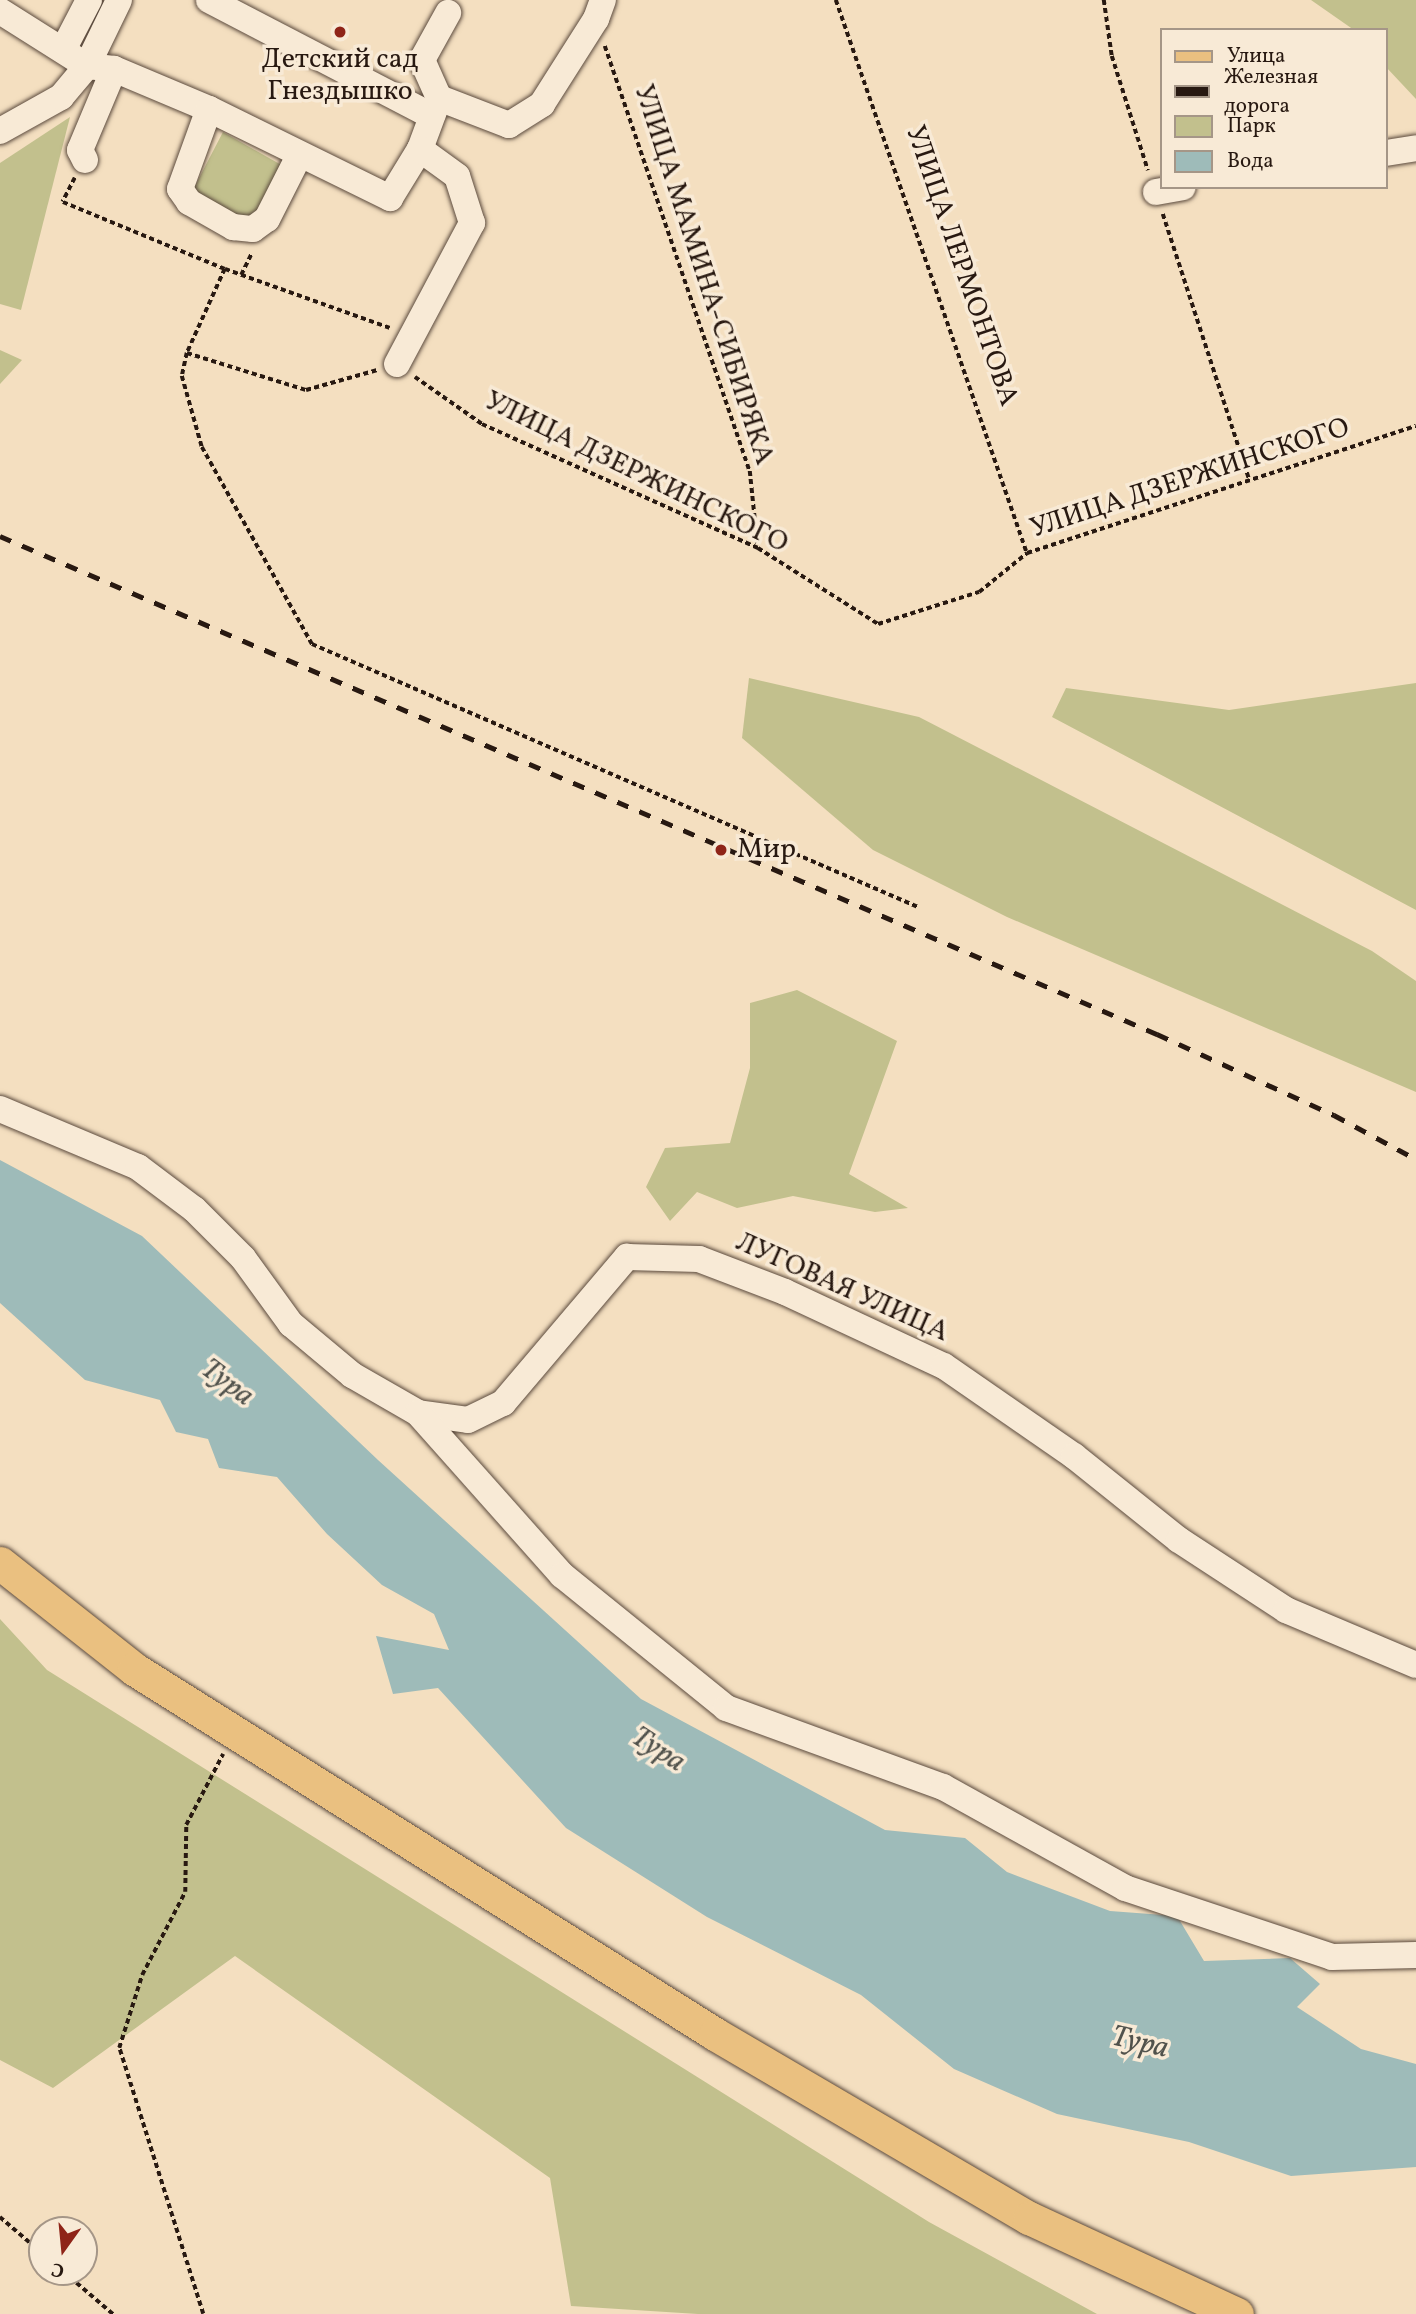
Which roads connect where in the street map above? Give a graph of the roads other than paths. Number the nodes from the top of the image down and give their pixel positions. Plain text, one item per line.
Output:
1 (89, 0) edge
2 (118, 0) edge
3 (209, 0) edge
4 (599, 9) edge
5 (0, 11) edge
6 (448, 13) dead end
7 (63, 50) junction
8 (87, 66) junction
9 (114, 69) junction
10 (436, 107) junction
11 (209, 109) junction
12 (0, 131) edge
13 (1416, 148) edge
14 (419, 149) junction
15 (1388, 153) edge
16 (299, 156) junction
17 (85, 160) road end
18 (1172, 189) edge
19 (1156, 192) road end
20 (397, 364) road end
21 (0, 1109) edge
22 (418, 1413) junction
23 (0, 1563) edge
24 (1416, 1665) edge
25 (1416, 1955) edge
26 (1237, 2314) edge

1 - 7 street
2 - 8 street
3 - 10 street
4 - 10 street
5 - 7 street
6 - 10 street
7 - 8 street
8 - 9 street
8 - 12 street
9 - 11 street
9 - 17 street
10 - 14 street
11 - 16 street
11 - 16 street
13 - 15 street
14 - 16 street
14 - 20 street
18 - 19 street
21 - 22 street, ЛУГОВАЯ УЛИЦА
22 - 24 street, ЛУГОВАЯ УЛИЦА
22 - 25 street
23 - 26 main road

